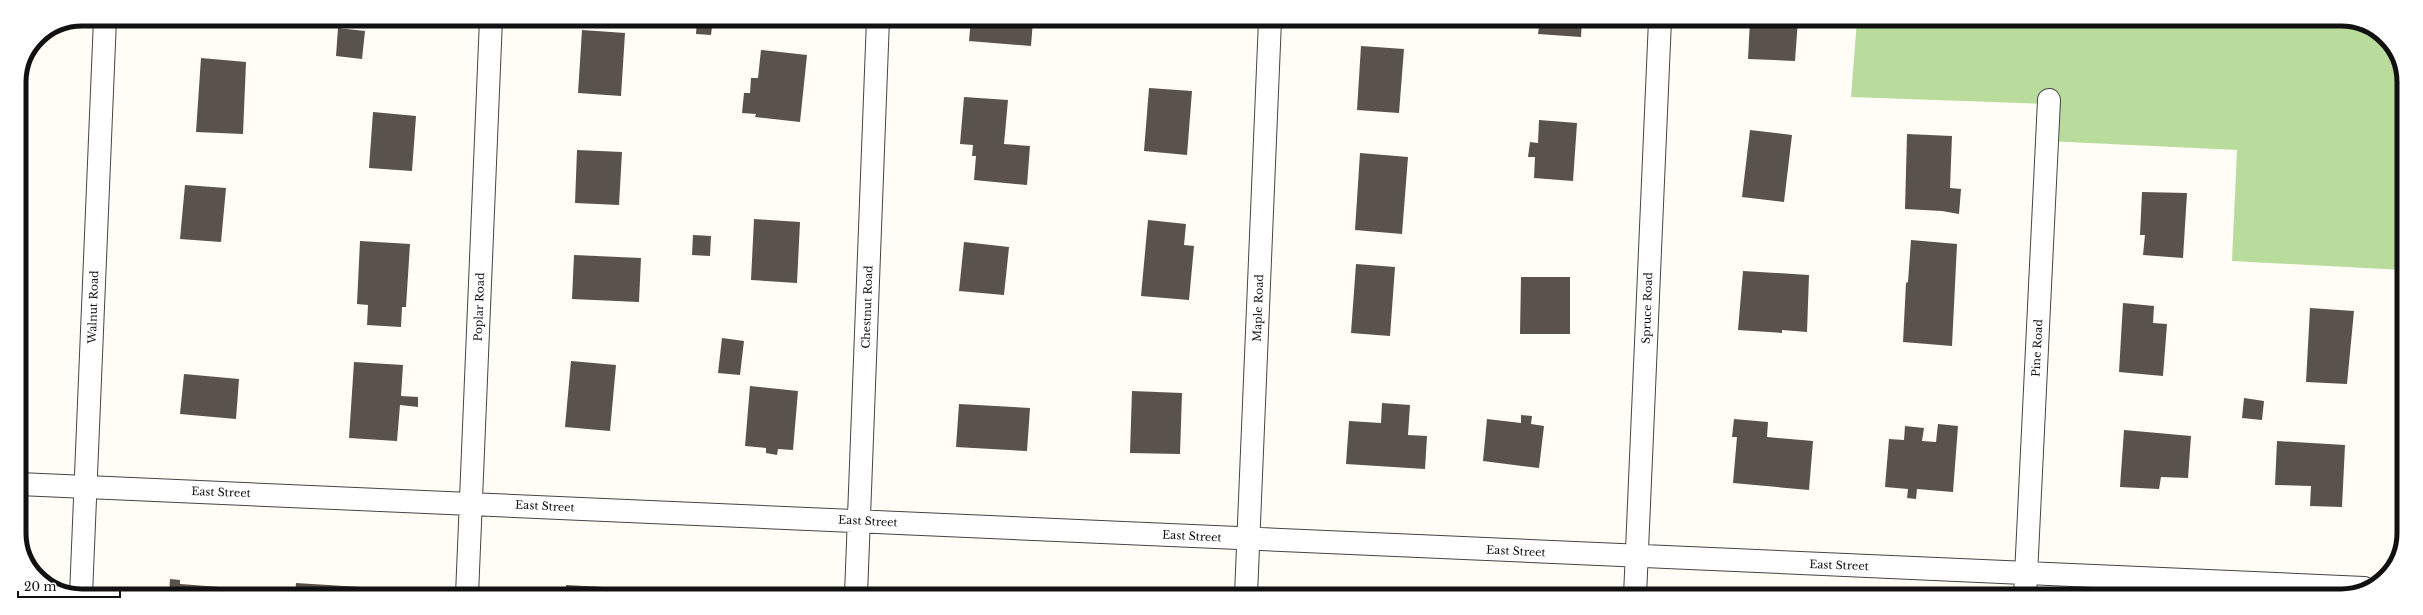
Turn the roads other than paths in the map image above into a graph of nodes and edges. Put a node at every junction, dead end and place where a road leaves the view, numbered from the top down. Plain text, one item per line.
1 (105, 26) edge
2 (491, 26) edge
3 (878, 26) edge
4 (1270, 26) edge
5 (1660, 26) edge
6 (2050, 100) dead end
7 (26, 484) edge
8 (85, 486) junction
9 (471, 503) junction
10 (859, 520) junction
11 (1249, 538) junction
12 (1637, 556) junction
13 (2026, 573) junction
14 (2353, 588) edge
15 (80, 589) edge
16 (468, 589) edge
17 (856, 589) edge
18 (1246, 589) edge
19 (1635, 589) edge
20 (2025, 589) edge

1 - 8 street, Walnut Road
2 - 9 street, Poplar Road
3 - 10 street, Chestnut Road
4 - 11 street, Maple Road
5 - 12 street, Spruce Road
6 - 13 street, Pine Road
7 - 8 street, East Street
8 - 9 street, East Street
8 - 15 street, Walnut Road
9 - 10 street, East Street
9 - 16 street, Poplar Road
10 - 11 street, East Street
10 - 17 street, Chestnut Road
11 - 12 street, East Street
11 - 18 street, Maple Road
12 - 13 street, East Street
12 - 19 street, Spruce Road
13 - 14 street, East Street
13 - 20 street, Pine Road

